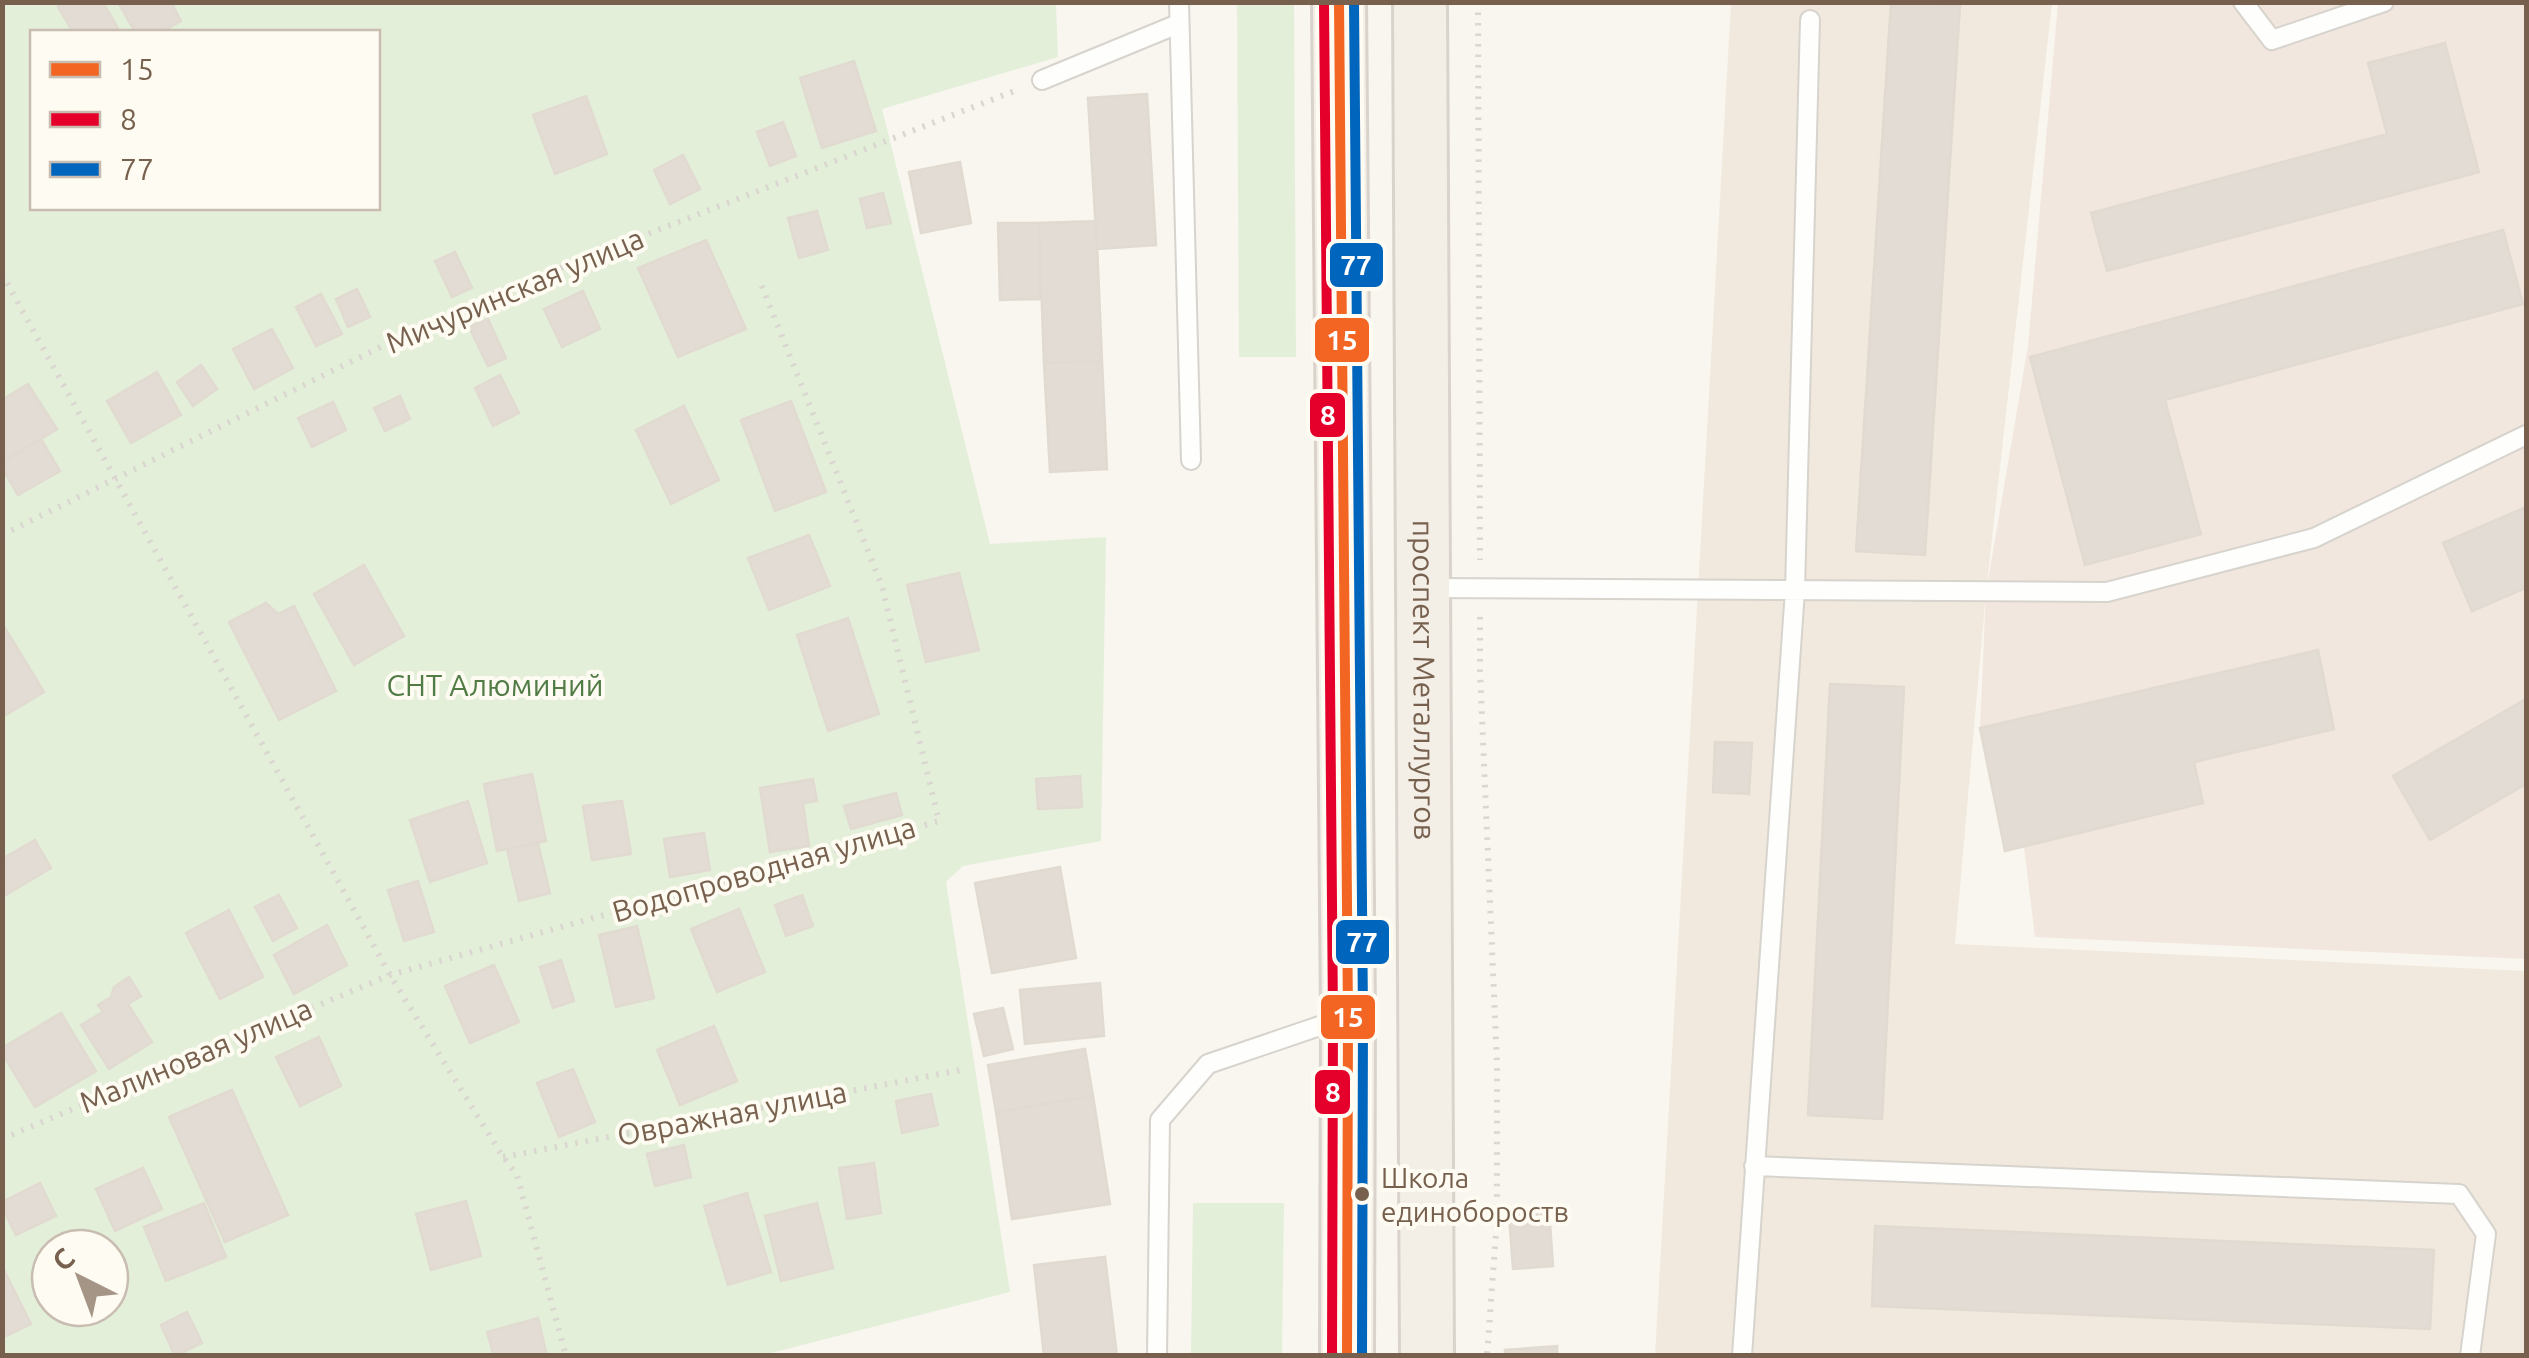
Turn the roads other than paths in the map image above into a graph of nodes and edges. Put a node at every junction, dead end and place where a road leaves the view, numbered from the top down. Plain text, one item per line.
1 (1179, 2) edge
2 (1339, 2) edge
3 (1420, 2) edge
4 (2244, 2) edge
5 (2384, 2) edge
6 (1810, 20) dead end
7 (1178, 24) junction
8 (1042, 80) road end
9 (2526, 435) edge
10 (1191, 460) dead end
11 (1422, 588) junction
12 (1795, 590) junction
13 (1348, 1016) junction
14 (1754, 1166) junction
15 (1157, 1356) edge
16 (1347, 1356) edge
17 (1426, 1356) edge
18 (1742, 1356) edge
19 (2470, 1356) edge

1 - 7 lane
2 - 13 main road
3 - 11 main road, проспект Металлургов
4 - 5 lane
6 - 12 lane
7 - 8 lane
7 - 10 lane
9 - 12 lane
11 - 12 lane
11 - 17 main road, проспект Металлургов
12 - 14 lane
13 - 15 lane
13 - 16 main road
14 - 18 lane
14 - 19 lane

